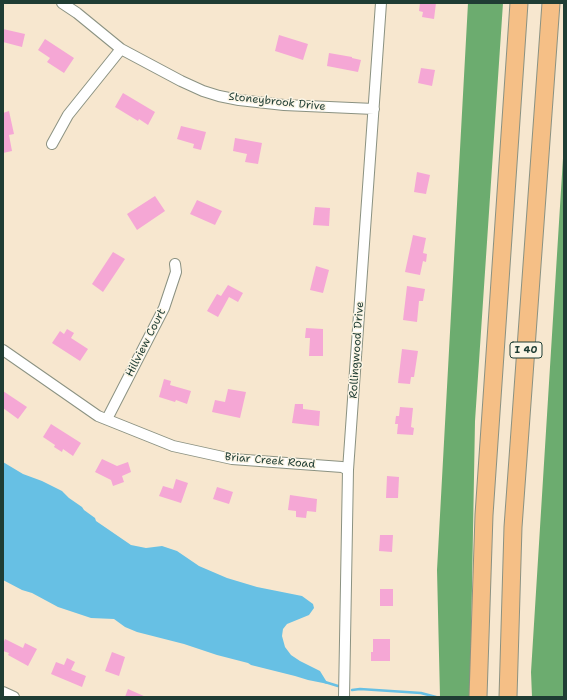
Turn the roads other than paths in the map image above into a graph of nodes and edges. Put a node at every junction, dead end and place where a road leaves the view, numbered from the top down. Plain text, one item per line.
1 (62, 3) edge
2 (381, 3) edge
3 (519, 3) edge
4 (551, 3) edge
5 (122, 49) junction
6 (374, 109) junction
7 (52, 144) dead end
8 (175, 264) dead end
9 (3, 350) edge
10 (107, 419) junction
11 (348, 470) junction
12 (3, 692) edge
13 (14, 697) edge
14 (344, 697) edge
15 (478, 697) edge
16 (508, 697) edge

1 - 5 street, Stoneybrook Drive
2 - 6 street, Rollingwood Drive
3 - 15 highway, I 40
4 - 16 highway, I 40
5 - 6 street, Stoneybrook Drive
5 - 7 street
6 - 11 street, Rollingwood Drive
8 - 10 street, Hillview Court
9 - 10 street, Briar Creek Road
10 - 11 street, Briar Creek Road
11 - 14 street, Rollingwood Drive
12 - 13 street

